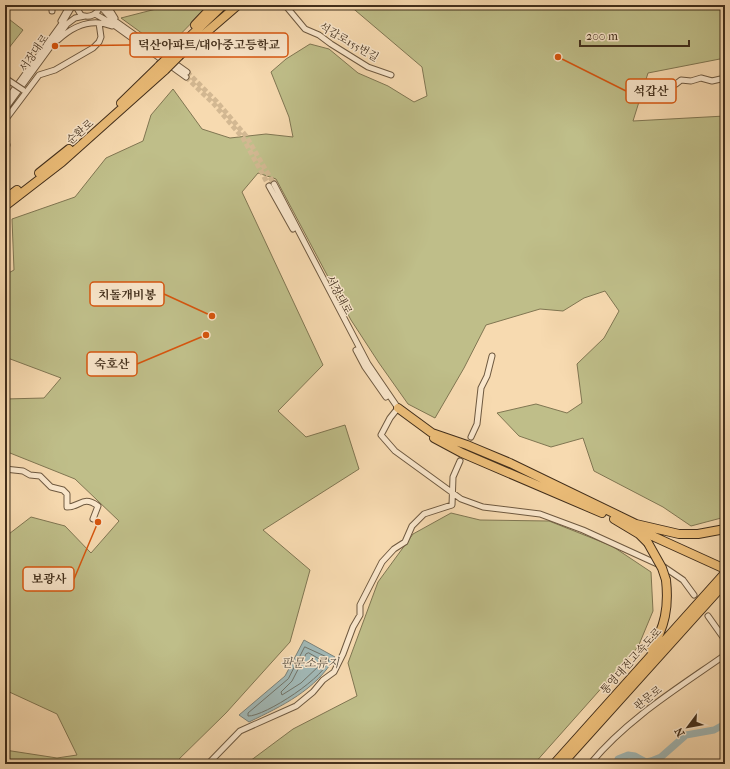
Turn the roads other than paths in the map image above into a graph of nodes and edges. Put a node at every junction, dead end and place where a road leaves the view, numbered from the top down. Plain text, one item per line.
1 (52, 5) edge
2 (70, 5) edge
3 (74, 5) edge
4 (100, 5) edge
5 (107, 5) edge
6 (214, 5) edge
7 (223, 5) edge
8 (230, 5) edge
9 (238, 5) edge
10 (285, 5) edge
11 (52, 11) dead end
12 (90, 16) junction
13 (98, 23) junction
14 (123, 26) junction
15 (58, 29) junction
16 (125, 32) junction
17 (52, 46) junction
18 (178, 52) junction
19 (162, 68) junction
20 (391, 75) dead end
21 (5, 78) edge
22 (725, 78) edge
23 (676, 84) dead end
24 (24, 91) junction
25 (5, 102) edge
26 (5, 109) edge
27 (5, 138) edge
28 (5, 153) edge
29 (272, 185) tunnel mouth
30 (5, 199) edge
31 (5, 206) edge
32 (492, 356) dead end
33 (397, 409) junction
34 (471, 437) tunnel mouth
35 (460, 461) tunnel mouth
36 (5, 469) edge
37 (451, 493) junction
38 (93, 519) dead end
39 (618, 520) junction
40 (636, 524) junction
41 (725, 529) edge
42 (725, 565) edge
43 (725, 569) edge
44 (725, 573) edge
45 (725, 584) edge
46 (712, 593) junction
47 (694, 595) dead end
48 (708, 616) dead end
49 (725, 640) edge
50 (725, 656) edge
51 (636, 671) junction
52 (208, 764) edge
53 (554, 764) edge
54 (562, 764) edge
55 (590, 764) edge

1 - 11 street
2 - 15 street
3 - 12 street
3 - 15 street, 서장대로
4 - 12 street
4 - 14 street
5 - 14 street
6 - 18 highway
7 - 18 highway
8 - 18 highway
9 - 18 highway
10 - 20 street, 석갑로155번길
12 - 13 street
12 - 16 street
12 - 17 street, 서장대로
13 - 16 street
13 - 17 street
13 - 24 street
14 - 16 street
15 - 25 street, 서장대로
17 - 26 street, 서장대로
18 - 19 highway, bridge
19 - 30 highway, 순환로
19 - 31 highway, 순환로
21 - 24 street, bridge
22 - 23 street
24 - 27 street
27 - 28 street
29 - 33 street, 서장대로
32 - 34 street
33 - 37 street
33 - 39 highway
33 - 40 highway
35 - 37 street
36 - 38 street
37 - 47 street
37 - 52 street
39 - 43 highway
39 - 51 highway, bridge
40 - 41 highway
40 - 42 highway
44 - 46 highway, 통영대전고속도로
45 - 46 highway, 통영대전고속도로
46 - 51 highway, 통영대전고속도로
46 - 54 highway, 통영대전고속도로
48 - 49 street
50 - 55 street, 판문로
51 - 53 highway, 통영대전고속도로

